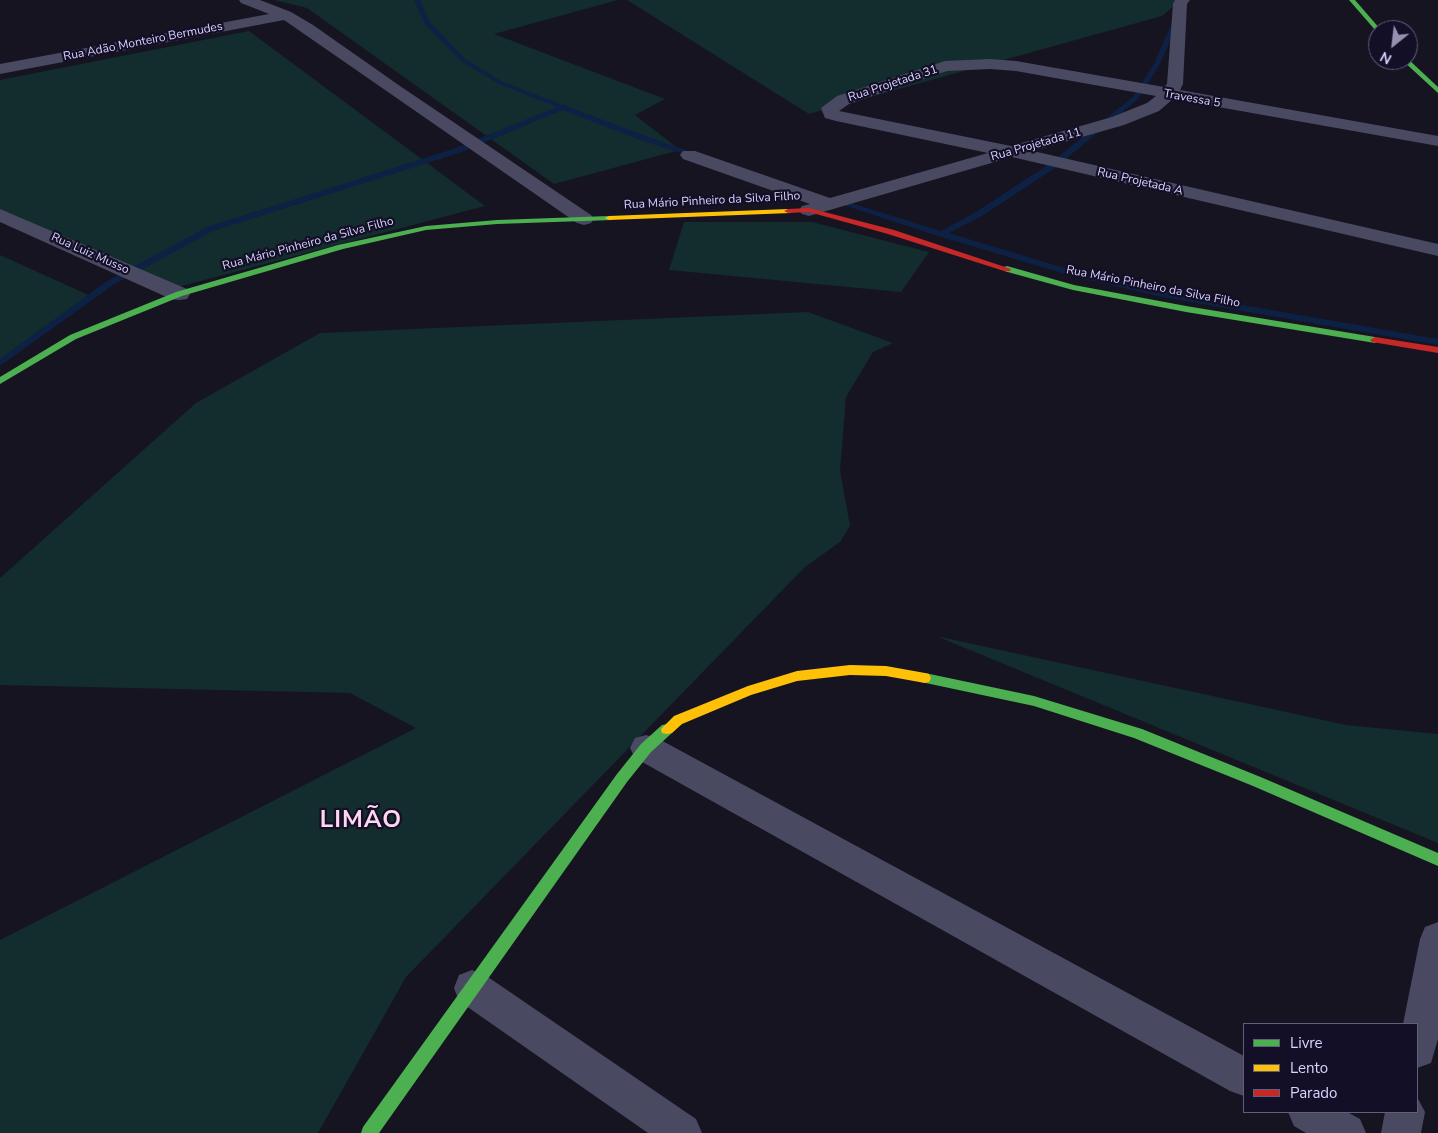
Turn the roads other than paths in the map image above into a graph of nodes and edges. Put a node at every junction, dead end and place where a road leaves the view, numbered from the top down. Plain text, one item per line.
1 (246, 0) edge
2 (1352, 0) edge
3 (1182, 2) edge
4 (286, 15) junction
5 (1369, 20) edge
6 (945, 66) joint
7 (0, 69) edge
8 (1415, 70) edge
9 (1438, 91) edge
10 (1168, 95) junction
11 (842, 117) joint
12 (1438, 141) edge
13 (1012, 152) junction
14 (689, 155) dead end
15 (829, 204) junction
16 (809, 210) junction
17 (0, 214) edge
18 (584, 219) junction
19 (1438, 250) edge
20 (179, 294) junction
21 (1438, 350) edge
22 (0, 381) edge
23 (646, 748) junction
24 (1438, 860) edge
25 (1438, 939) edge
26 (472, 988) junction
27 (1418, 1044) edge
28 (1243, 1076) edge
29 (1310, 1113) edge
30 (1405, 1113) edge
31 (369, 1133) edge
32 (682, 1133) edge
33 (1346, 1133) edge
34 (1401, 1133) edge

1 - 4 street
2 - 5 street
3 - 10 street
4 - 7 street, Rua Adão Monteiro Bermudes
4 - 18 street
6 - 10 street, Travessa 5
6 - 11 street, Rua Projetada 31
8 - 9 street
10 - 12 street, Travessa 5
10 - 13 street, Rua Projetada 11
11 - 13 street, Rua Projetada A
13 - 15 street, Rua Projetada 11
13 - 19 street, Rua Projetada A
14 - 15 street
15 - 16 street, Rua Projetada 11
16 - 18 street, Rua Mário Pinheiro da Silva Filho
16 - 21 street, Rua Mário Pinheiro da Silva Filho
17 - 20 street, Rua Luiz Musso
18 - 20 street, Rua Mário Pinheiro da Silva Filho
20 - 22 street, Rua Mário Pinheiro da Silva Filho
23 - 24 street
23 - 26 street
23 - 28 street
25 - 27 street
26 - 31 street
26 - 32 street
29 - 33 street
30 - 34 street

